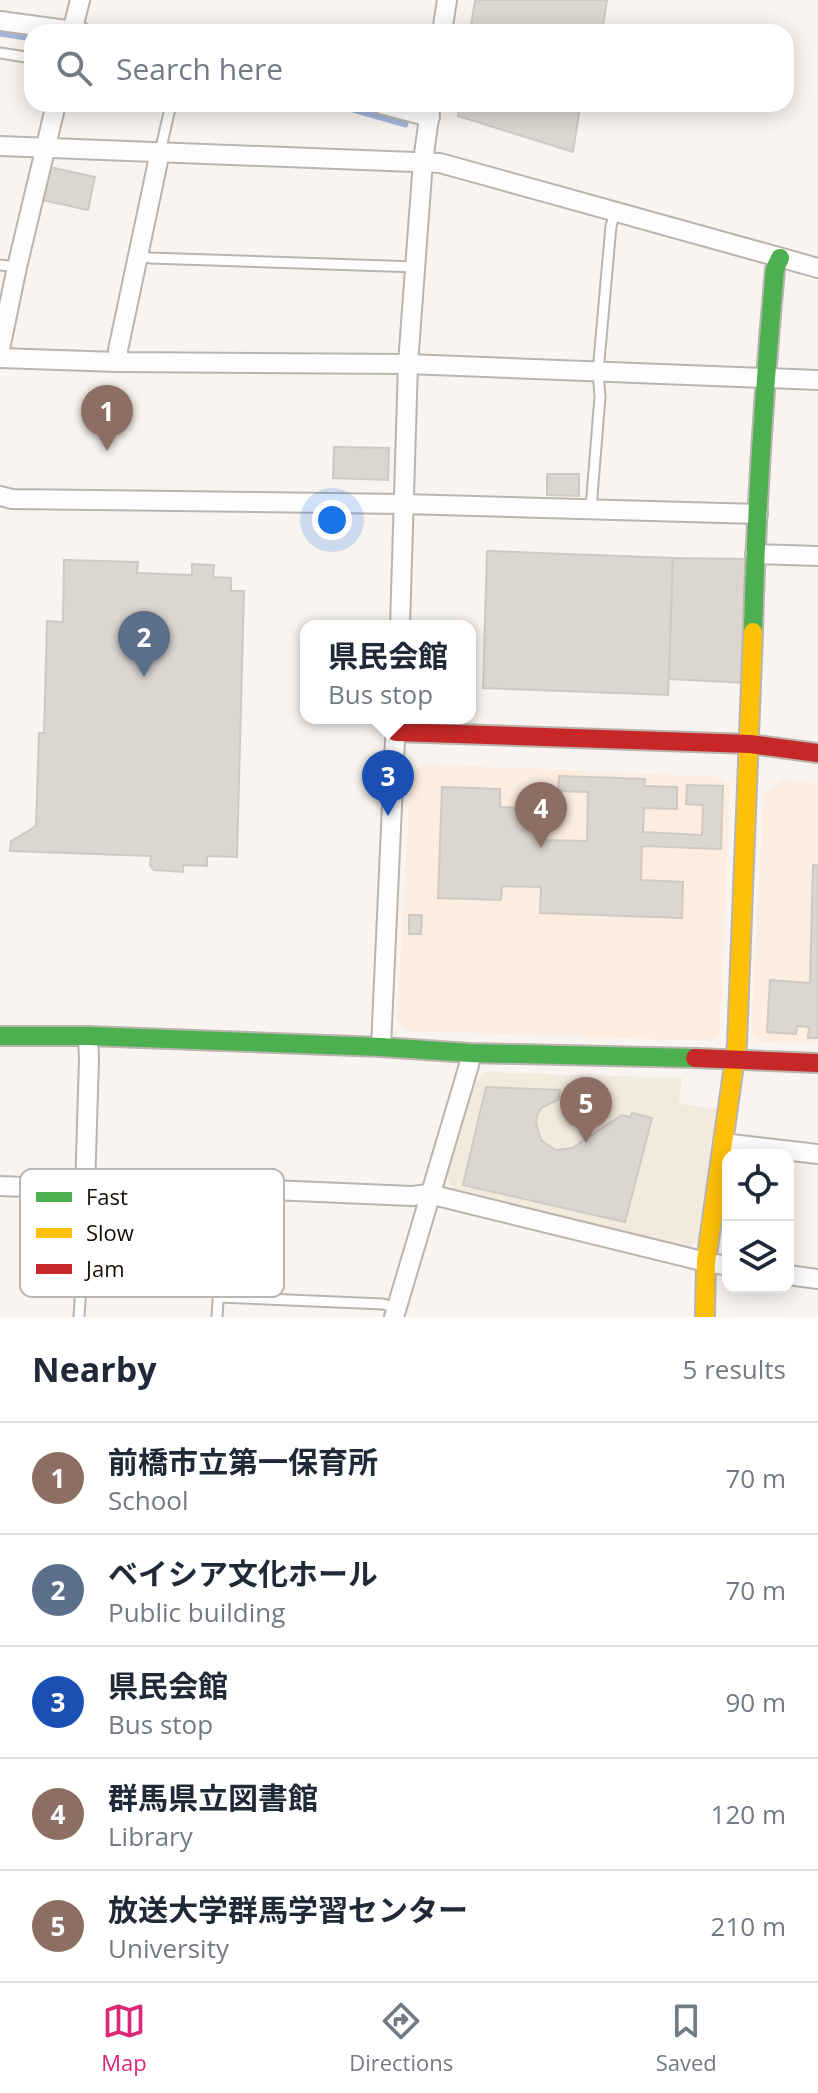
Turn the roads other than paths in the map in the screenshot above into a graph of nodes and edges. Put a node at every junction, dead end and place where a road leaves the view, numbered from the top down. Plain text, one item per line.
1 (80, 0) edge
2 (447, 0) edge
3 (0, 21) edge
4 (76, 24) edge
5 (443, 24) edge
6 (24, 25) edge
7 (0, 53) edge
8 (24, 57) edge
9 (54, 112) edge
10 (169, 112) edge
11 (430, 112) edge
12 (0, 146) edge
13 (46, 148) junction
14 (160, 152) junction
15 (423, 161) junction
16 (615, 212) junction
17 (139, 255) junction
18 (780, 258) junction
19 (8, 266) edge
20 (417, 267) junction
21 (818, 268) edge
22 (0, 349) edge
23 (0, 358) edge
24 (118, 362) junction
25 (408, 364) junction
26 (598, 372) junction
27 (765, 377) junction
28 (818, 380) edge
29 (0, 496) edge
30 (404, 504) junction
31 (591, 508) junction
32 (758, 514) junction
33 (755, 554) junction
34 (818, 556) edge
35 (400, 620) edge
36 (396, 725) edge
37 (750, 744) junction
38 (818, 753) edge
39 (0, 1036) edge
40 (88, 1036) junction
41 (381, 1047) junction
42 (470, 1053) junction
43 (735, 1059) junction
44 (818, 1063) edge
45 (723, 1143) junction
46 (818, 1154) edge
47 (85, 1169) edge
48 (0, 1186) edge
49 (20, 1187) edge
50 (284, 1191) edge
51 (429, 1194) junction
52 (706, 1262) junction
53 (722, 1265) edge
54 (794, 1276) edge
55 (818, 1279) edge
56 (80, 1297) edge
57 (218, 1297) joint
58 (395, 1312) edge
59 (79, 1317) edge
60 (217, 1317) edge
61 (705, 1317) edge

1 - 4 street
2 - 5 street
3 - 6 street
7 - 8 lane
9 - 13 street
10 - 14 lane
11 - 15 street
12 - 13 street
13 - 14 street
13 - 19 street
14 - 15 street
14 - 17 street
15 - 16 street
15 - 20 street
16 - 18 street
16 - 26 lane
17 - 20 lane
17 - 24 street
18 - 21 street
18 - 27 street
19 - 22 street
20 - 25 street
23 - 24 street
24 - 25 street
25 - 26 street
25 - 30 street
26 - 27 street
26 - 31 lane
27 - 28 street
27 - 32 street
29 - 30 street
30 - 31 street
30 - 35 street
31 - 32 street
32 - 33 street
33 - 34 street
33 - 37 street
36 - 37 street
36 - 41 street
37 - 38 street
37 - 43 street
39 - 40 street
40 - 41 street
40 - 47 street
41 - 42 street
42 - 43 street
42 - 51 street
43 - 44 street
43 - 45 street
45 - 46 street
45 - 52 street
48 - 49 street
50 - 51 street
51 - 52 street
51 - 58 street
52 - 53 street
52 - 61 street
54 - 55 street
56 - 59 lane
57 - 58 lane
57 - 60 lane

